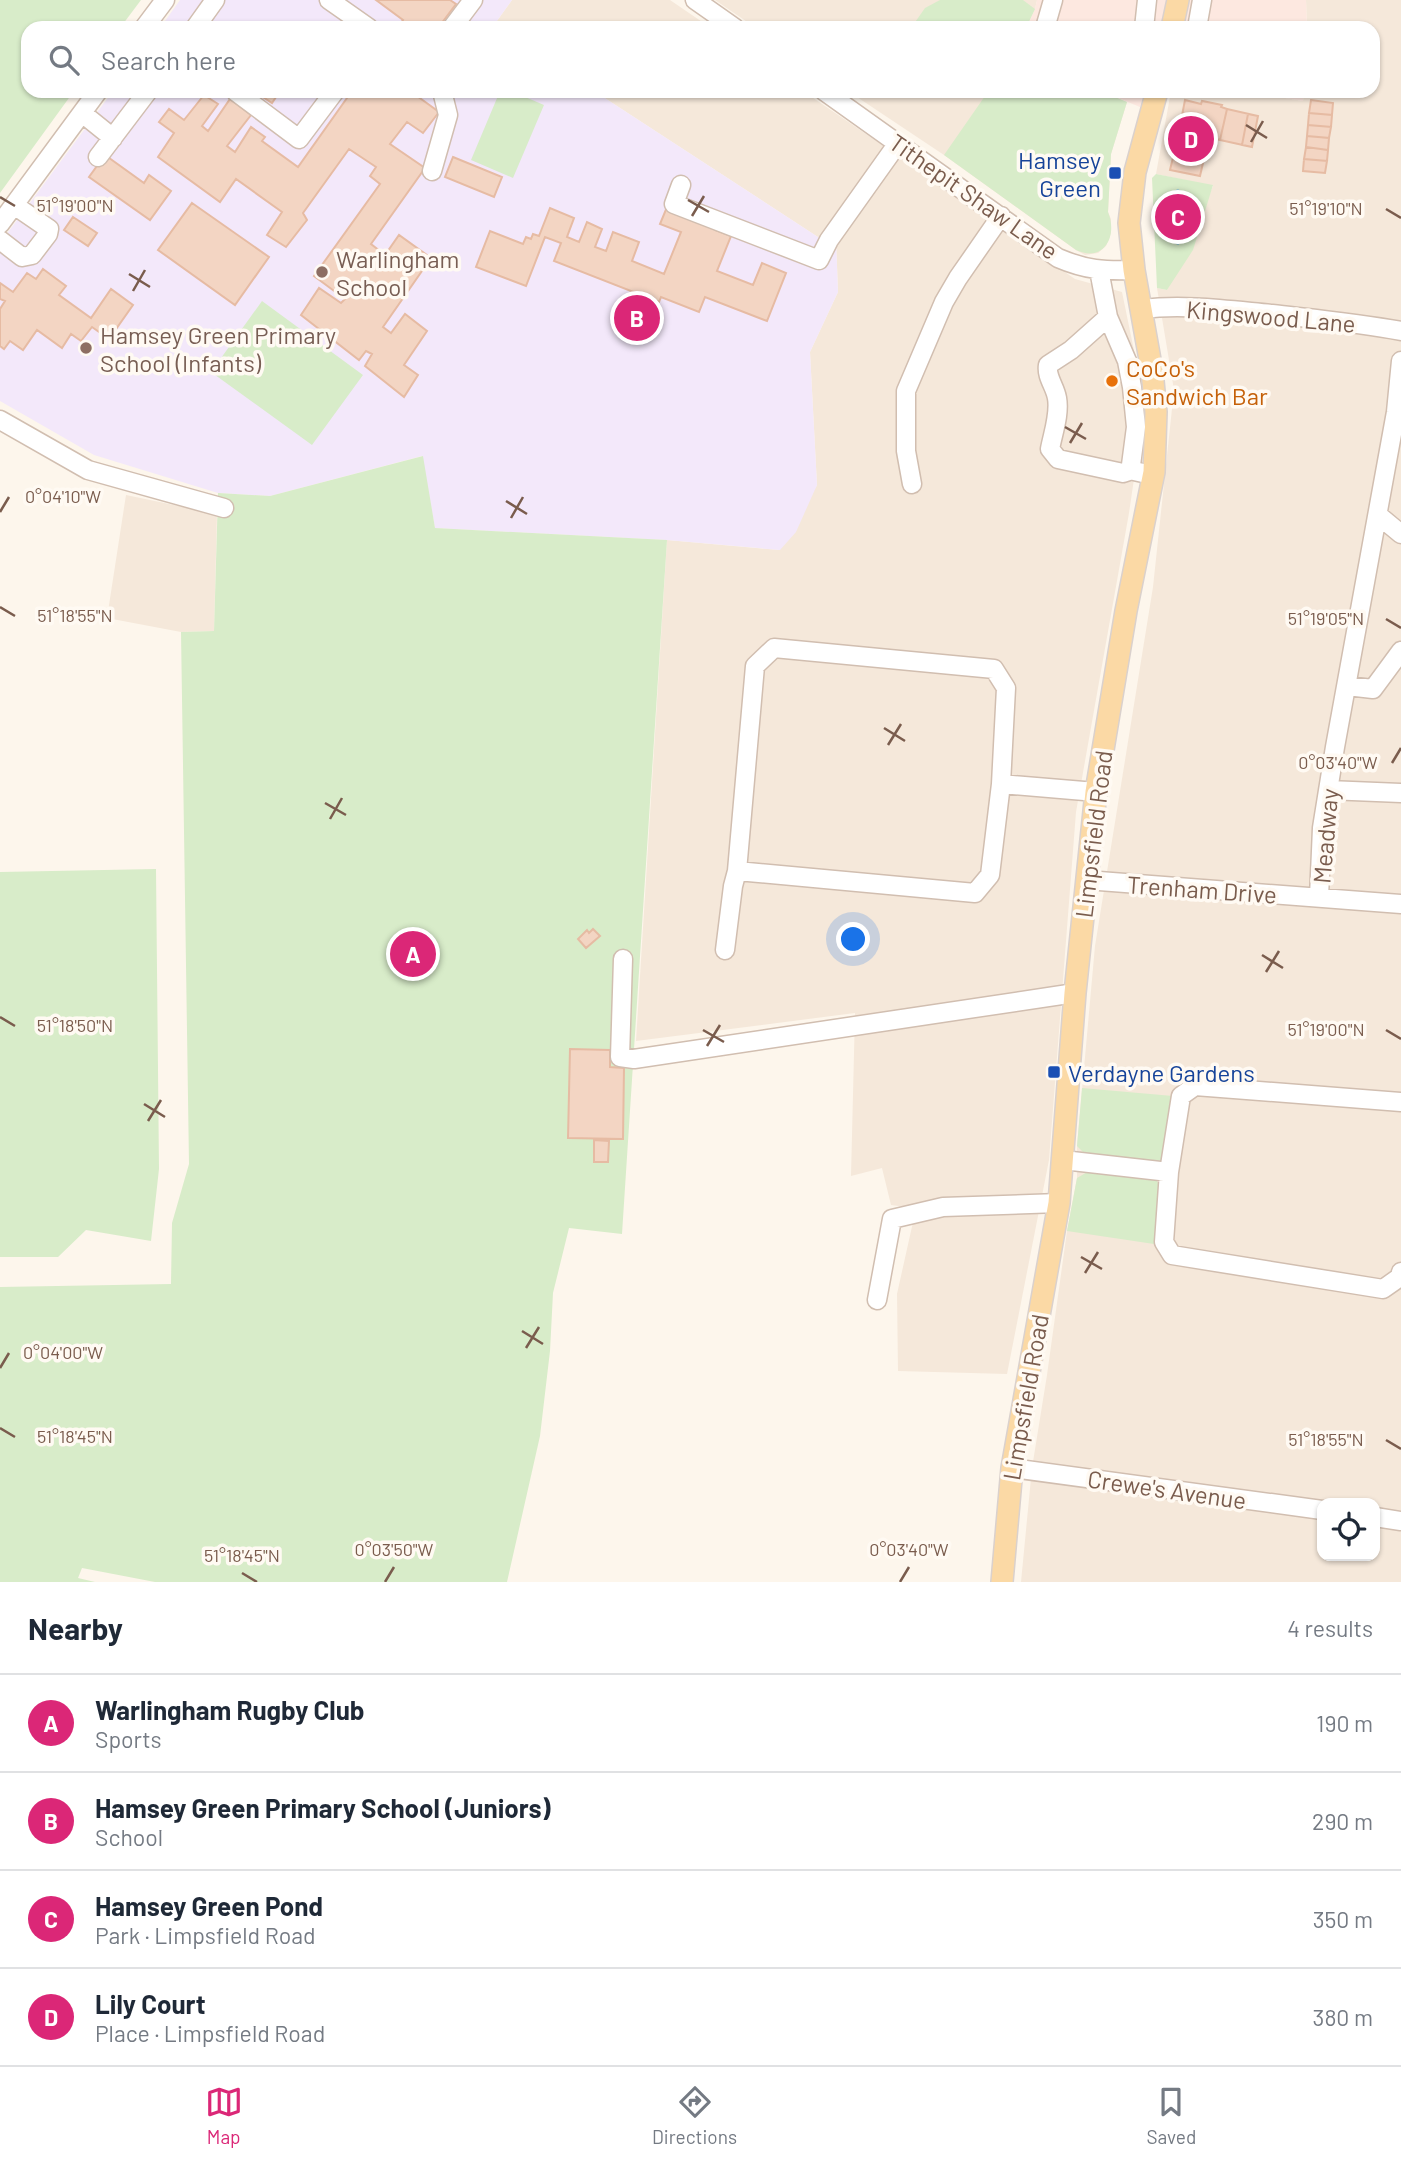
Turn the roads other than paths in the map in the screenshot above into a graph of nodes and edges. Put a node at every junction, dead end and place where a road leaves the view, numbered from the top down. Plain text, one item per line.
1 (165, 0) edge
2 (215, 0) edge
3 (329, 0) edge
4 (473, 0) edge
5 (695, 0) edge
6 (1053, 0) edge
7 (1147, 0) edge
8 (1178, 0) edge
9 (1202, 0) edge
10 (151, 21) edge
11 (200, 21) edge
12 (359, 21) edge
13 (457, 21) edge
14 (724, 21) edge
15 (1047, 21) edge
16 (1145, 21) edge
17 (1174, 21) edge
18 (1198, 21) edge
19 (93, 98) edge
20 (143, 98) edge
21 (243, 98) edge
22 (330, 98) edge
23 (444, 98) edge
24 (834, 98) edge
25 (1152, 98) edge
26 (82, 113) junction
27 (113, 138) junction
28 (898, 143) junction
29 (98, 157) dead end
30 (432, 171) dead end
31 (681, 186) dead end
32 (15, 205) junction
33 (1001, 216) junction
34 (0, 224) edge
35 (0, 240) edge
36 (1134, 270) junction
37 (1099, 271) junction
38 (1142, 309) junction
39 (1108, 317) junction
40 (1401, 331) edge
41 (1401, 361) edge
42 (0, 420) edge
43 (1132, 470) junction
44 (1154, 474) junction
45 (912, 484) dead end
46 (224, 508) dead end
47 (1378, 515) junction
48 (1401, 534) edge
49 (1401, 652) edge
50 (1346, 687) junction
51 (1001, 784) junction
52 (1328, 790) junction
53 (1096, 792) junction
54 (1401, 793) edge
55 (737, 870) junction
56 (1086, 880) junction
57 (1319, 897) junction
58 (1401, 904) edge
59 (725, 950) dead end
60 (623, 959) dead end
61 (1075, 993) junction
62 (1401, 1102) edge
63 (1063, 1160) junction
64 (1169, 1172) junction
65 (1059, 1203) junction
66 (1401, 1272) edge
67 (877, 1300) dead end
68 (1012, 1468) junction
69 (1317, 1509) edge
70 (1380, 1518) edge
71 (1401, 1521) edge
72 (1002, 1582) edge

1 - 10 street
2 - 11 street
3 - 12 street
4 - 13 street
5 - 14 street
6 - 15 street
7 - 16 street
8 - 17 main road
9 - 18 street
19 - 26 street
20 - 27 street
21 - 22 street
23 - 30 street
24 - 28 street, Tithepit Shaw Lane
25 - 36 main road, Limpsfield Road
26 - 27 street
26 - 32 street
27 - 29 street
28 - 31 street
28 - 33 street, Tithepit Shaw Lane
32 - 34 street
32 - 35 street
33 - 37 street, Tithepit Shaw Lane
33 - 45 street
36 - 37 street, Tithepit Shaw Lane
36 - 38 main road, Limpsfield Road
37 - 39 street
38 - 40 street, Kingswood Lane
38 - 44 main road, Limpsfield Road
39 - 43 street
39 - 43 street
41 - 47 street, Meadway
42 - 46 street
43 - 44 street
44 - 53 main road, Limpsfield Road
47 - 48 street
47 - 50 street, Meadway
49 - 50 street
50 - 52 street, Meadway
51 - 53 street
51 - 55 street
51 - 55 street
52 - 54 street
52 - 57 street, Meadway
53 - 56 main road, Limpsfield Road
55 - 59 street
56 - 57 street, Trenham Drive
56 - 61 main road, Limpsfield Road
57 - 58 street, Trenham Drive
60 - 61 street
61 - 63 main road, Limpsfield Road
62 - 64 street
63 - 64 street
63 - 65 main road, Limpsfield Road
64 - 66 street
65 - 67 street
65 - 68 main road, Limpsfield Road
68 - 69 street, Crewe's Avenue
68 - 72 main road, Limpsfield Road
70 - 71 street

